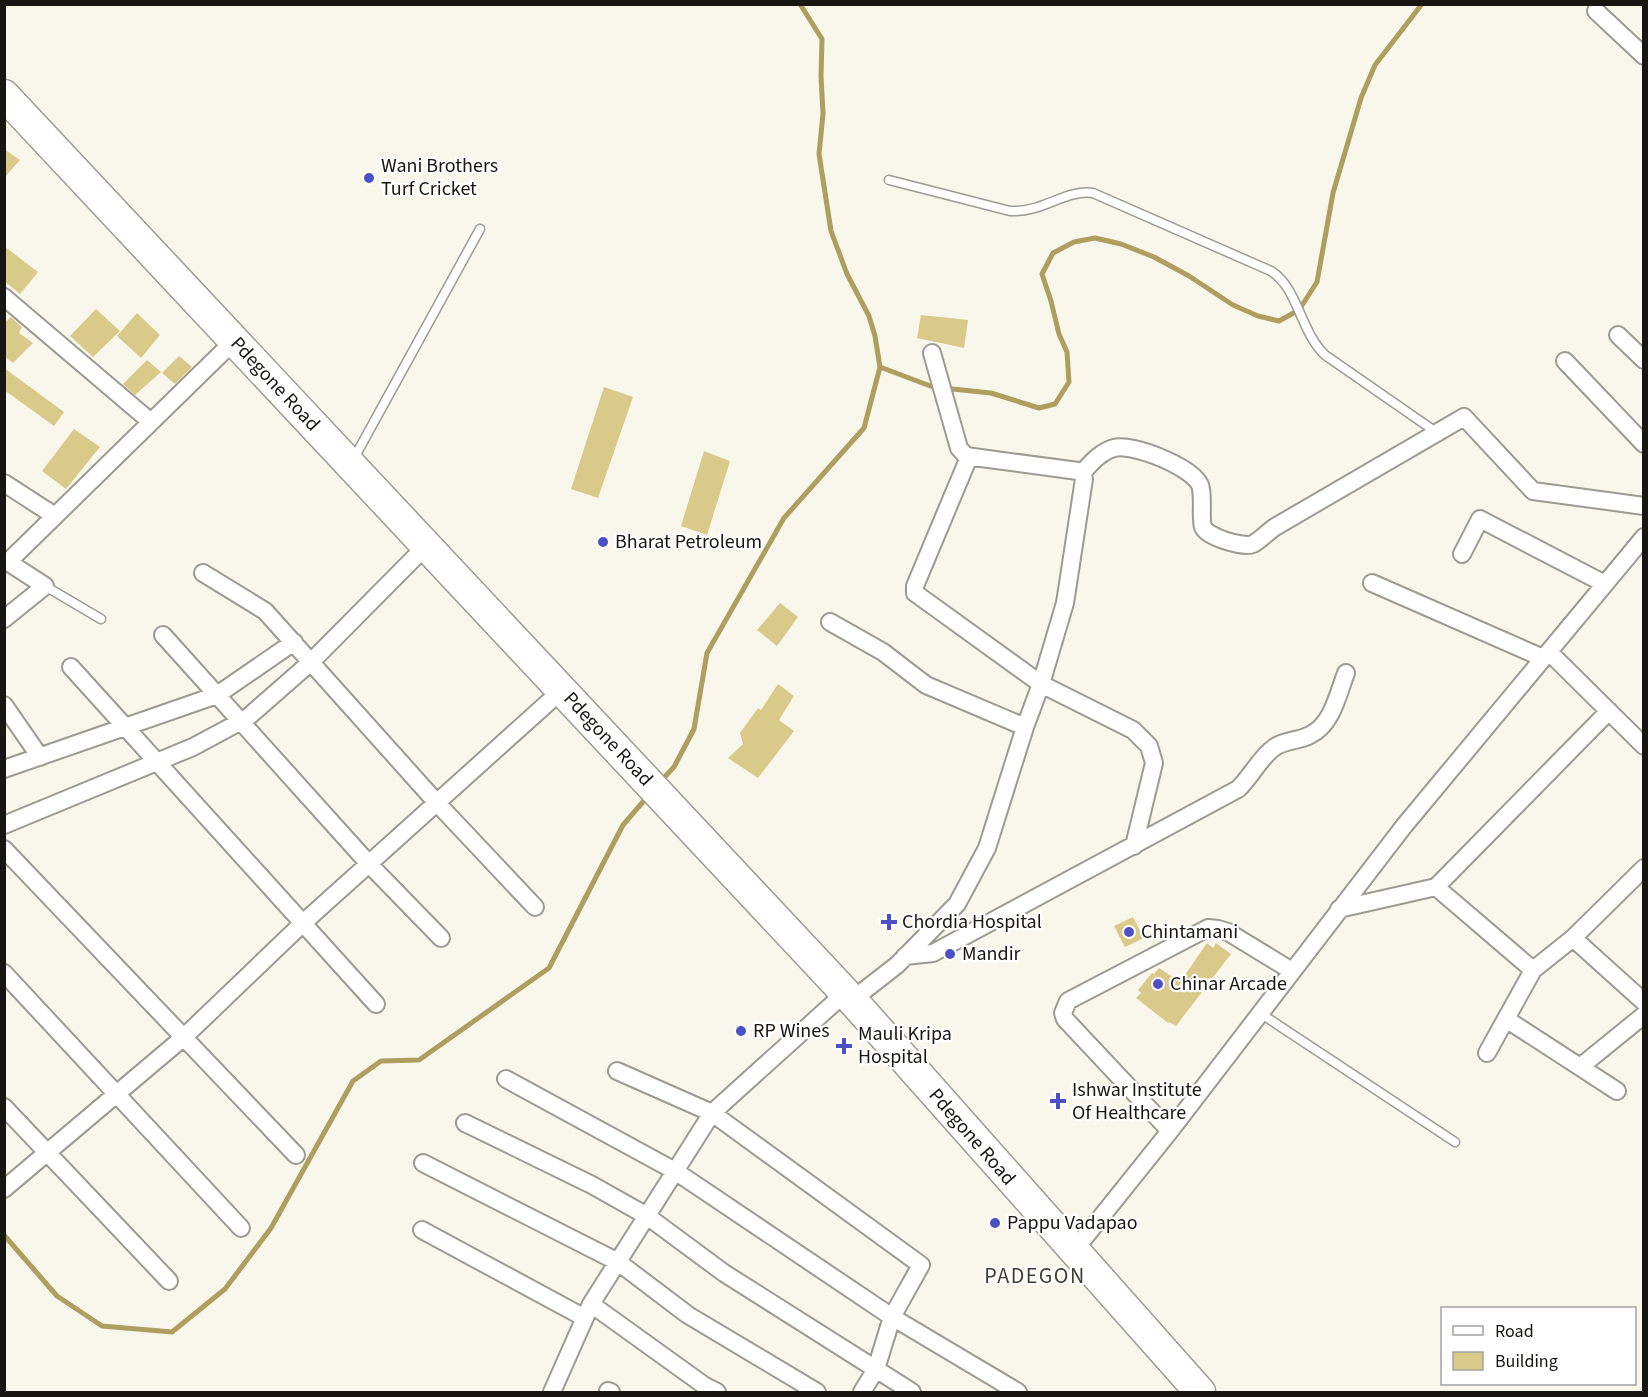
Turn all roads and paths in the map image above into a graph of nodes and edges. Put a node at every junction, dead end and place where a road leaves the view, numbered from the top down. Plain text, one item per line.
1 (1596, 11) dead end
2 (1644, 56) edge
3 (4, 94) edge
4 (889, 180) dead end
5 (480, 229) dead end
6 (4, 297) edge
7 (1618, 335) dead end
8 (235, 340) junction
9 (932, 353) dead end
10 (1644, 360) edge
11 (1565, 361) dead end
12 (151, 422) junction
13 (1436, 432) junction
14 (1644, 444) edge
15 (969, 457) junction
16 (351, 464) junction
17 (1082, 473) junction
18 (4, 483) edge
19 (1644, 506) edge
20 (55, 516) junction
21 (1644, 537) edge
22 (426, 545) junction
23 (1462, 554) dead end
24 (204, 573) dead end
25 (1372, 583) dead end
26 (1605, 584) junction
27 (45, 586) junction
28 (101, 619) dead end
29 (4, 620) edge
30 (830, 622) dead end
31 (163, 635) dead end
32 (294, 642) junction
33 (1546, 655) junction
34 (311, 662) junction
35 (71, 667) dead end
36 (1346, 673) dead end
37 (1041, 684) junction
38 (562, 690) junction
39 (217, 694) junction
40 (4, 705) edge
41 (1609, 711) junction
42 (242, 721) junction
43 (125, 727) junction
44 (1025, 727) junction
45 (1644, 746) edge
46 (40, 756) junction
47 (156, 762) junction
48 (4, 769) edge
49 (437, 803) junction
50 (4, 825) edge
51 (1134, 846) junction
52 (4, 849) edge
53 (369, 864) junction
54 (1642, 874) edge
55 (1436, 887) junction
56 (535, 908) dead end
57 (1339, 909) junction
58 (303, 923) junction
59 (441, 938) dead end
60 (1573, 938) junction
61 (905, 957) junction
62 (1533, 970) junction
63 (1292, 971) junction
64 (4, 973) edge
65 (848, 996) junction
66 (1644, 1002) edge
67 (376, 1004) dead end
68 (1260, 1013) junction
69 (1644, 1015) edge
70 (1506, 1019) junction
71 (184, 1037) junction
72 (1487, 1053) dead end
73 (1580, 1067) junction
74 (617, 1071) dead end
75 (506, 1079) dead end
76 (1617, 1090) dead end
77 (118, 1094) junction
78 (4, 1107) edge
79 (712, 1113) junction
80 (465, 1123) dead end
81 (1170, 1131) junction
82 (1455, 1142) dead end
83 (49, 1153) junction
84 (296, 1155) dead end
85 (423, 1163) dead end
86 (675, 1171) junction
87 (4, 1189) edge
88 (647, 1216) junction
89 (241, 1228) dead end
90 (422, 1230) dead end
91 (1073, 1252) junction
92 (618, 1262) junction
93 (169, 1281) dead end
94 (588, 1311) junction
95 (892, 1317) junction
96 (874, 1368) junction
97 (552, 1392) edge
98 (717, 1392) edge
99 (817, 1392) edge
100 (862, 1392) edge
101 (912, 1392) edge
102 (1018, 1392) edge
103 (1200, 1392) edge

1 - 2 street
3 - 8 highway, Pdegone Road
4 - 13 lane
5 - 16 lane
6 - 12 street
7 - 10 street
8 - 12 street
8 - 16 highway, Pdegone Road
9 - 15 street
11 - 14 street
12 - 20 street
13 - 17 street
13 - 19 street
15 - 17 street
15 - 37 street
16 - 22 highway, Pdegone Road
17 - 37 street
18 - 20 street
20 - 27 street
21 - 26 street
22 - 34 street
22 - 38 highway, Pdegone Road
23 - 26 street
24 - 32 street
25 - 33 street
26 - 33 street
27 - 28 lane
27 - 29 street
30 - 44 street
31 - 39 street
32 - 34 street
32 - 39 street
33 - 41 street
33 - 57 street
34 - 42 street
34 - 49 street
35 - 43 street
36 - 51 street
37 - 44 street
37 - 51 street
38 - 49 street
38 - 65 highway, Pdegone Road
39 - 42 street
39 - 43 street
40 - 46 street
41 - 45 street
41 - 55 street
42 - 47 street
42 - 53 street
43 - 46 street
43 - 47 street
44 - 61 street
46 - 48 street
47 - 50 street
47 - 58 street
49 - 53 street
49 - 56 street
51 - 61 street
52 - 71 street
53 - 58 street
53 - 59 street
54 - 60 street
55 - 57 street
55 - 62 street
57 - 63 street
58 - 67 street
58 - 71 street
60 - 62 street
60 - 66 street
61 - 65 street
62 - 70 street
63 - 68 street
63 - 81 street
64 - 77 street
65 - 79 street
65 - 91 highway, Pdegone Road
68 - 81 street
68 - 82 lane
69 - 73 street
70 - 72 street
70 - 73 street
71 - 77 street
71 - 84 street
73 - 76 street
74 - 79 street
75 - 86 street
77 - 83 street
77 - 89 street
78 - 83 street
79 - 86 street
79 - 95 street
80 - 88 street
81 - 91 street
83 - 87 street
83 - 93 street
85 - 92 street
86 - 88 street
86 - 95 street
88 - 92 street
88 - 96 street
90 - 94 street
91 - 103 highway, Pdegone Road
92 - 94 street
92 - 99 street
94 - 97 street
94 - 98 street
95 - 96 street
95 - 102 street
96 - 100 street
96 - 101 street

